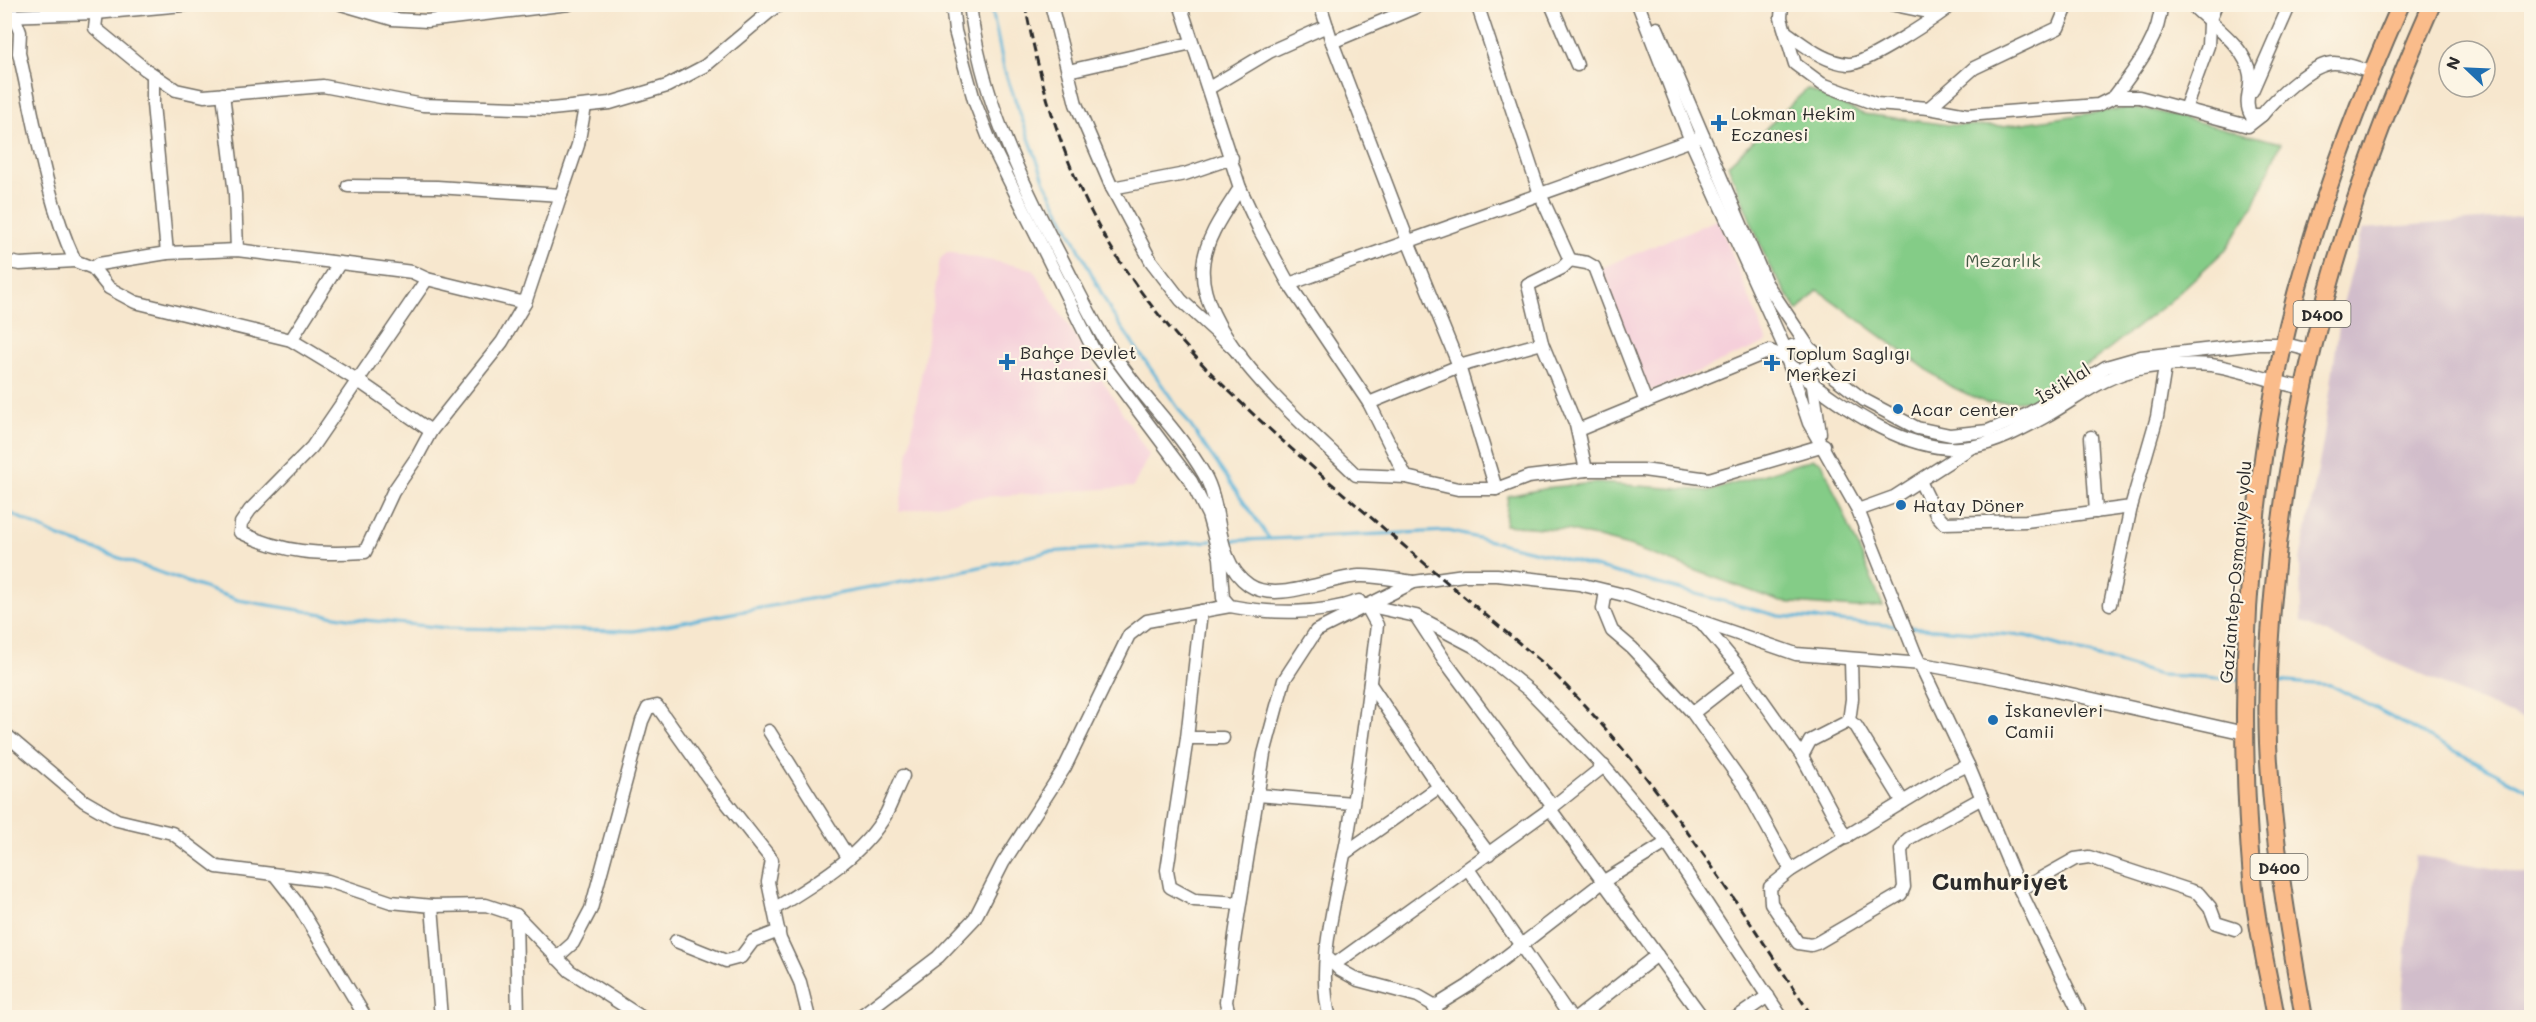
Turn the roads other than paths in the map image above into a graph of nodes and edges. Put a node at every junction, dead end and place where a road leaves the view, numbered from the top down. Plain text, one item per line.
1 (194, 4) edge
2 (341, 4) edge
3 (569, 4) edge
4 (783, 4) edge
5 (952, 4) edge
6 (970, 4) edge
7 (1051, 4) edge
8 (1180, 4) edge
9 (1320, 4) edge
10 (1423, 4) edge
11 (1478, 4) edge
12 (1551, 4) edge
13 (1638, 4) edge
14 (1647, 4) edge
15 (1782, 4) edge
16 (1890, 4) edge
17 (2068, 4) edge
18 (2161, 4) edge
19 (2191, 4) edge
20 (2216, 4) edge
21 (2290, 4) edge
22 (2401, 4) edge
23 (2432, 4) edge
24 (1951, 6) edge
25 (97, 9) edge
26 (38, 10) edge
27 (9, 16) edge
28 (2209, 22) junction
29 (1327, 26) junction
30 (1787, 33) junction
31 (1332, 42) junction
32 (1192, 43) junction
33 (1577, 65) dead end
34 (1068, 71) junction
35 (2371, 72) junction
36 (153, 75) junction
37 (1209, 88) junction
38 (223, 94) junction
39 (2114, 97) junction
40 (2246, 106) junction
41 (585, 107) junction
42 (1929, 108) junction
43 (2185, 109) junction
44 (2262, 115) junction
45 (1697, 139) junction
46 (1232, 158) junction
47 (348, 186) dead end
48 (1112, 188) junction
49 (1240, 188) junction
50 (1540, 194) junction
51 (561, 195) junction
52 (1408, 241) junction
53 (237, 250) junction
54 (167, 253) junction
55 (1570, 260) junction
56 (4, 261) edge
57 (75, 261) junction
58 (339, 264) junction
59 (93, 268) junction
60 (426, 279) junction
61 (1289, 284) junction
62 (525, 303) junction
63 (291, 340) junction
64 (1542, 343) junction
65 (2285, 344) junction
66 (2313, 351) junction
67 (1811, 353) junction
68 (1240, 354) junction
69 (1789, 361) junction
70 (1459, 366) junction
71 (2165, 367) junction
72 (357, 380) junction
73 (1812, 383) junction
74 (2275, 383) junction
75 (2304, 388) junction
76 (1646, 402) junction
77 (1369, 403) junction
78 (431, 430) junction
79 (1578, 430) junction
80 (2091, 437) dead end
81 (1824, 446) junction
82 (1972, 447) junction
83 (1586, 470) junction
84 (1406, 477) junction
85 (1920, 480) junction
86 (1496, 489) junction
87 (2131, 507) junction
88 (1858, 510) junction
89 (2096, 512) junction
90 (1213, 516) junction
91 (1223, 556) junction
92 (1414, 582) junction
93 (1606, 591) junction
94 (2110, 604) dead end
95 (1366, 605) junction
96 (1230, 606) junction
97 (1201, 611) junction
98 (1416, 616) junction
99 (1700, 621) junction
100 (1851, 661) junction
101 (1922, 664) junction
102 (1743, 674) junction
103 (1370, 684) junction
104 (1693, 713) junction
105 (1849, 721) junction
106 (2245, 725) junction
107 (769, 731) dead end
108 (4, 733) edge
109 (1187, 738) junction
110 (1223, 738) dead end
111 (1802, 756) junction
112 (1968, 765) junction
113 (1604, 766) junction
114 (903, 776) dead end
115 (1439, 787) junction
116 (1257, 795) junction
117 (1982, 798) junction
118 (1903, 802) junction
119 (1352, 803) junction
120 (1552, 808) junction
121 (1846, 838) junction
122 (1666, 843) junction
123 (1345, 853) junction
124 (1489, 854) junction
125 (848, 857) junction
126 (1468, 869) junction
127 (1791, 870) junction
128 (275, 875) junction
129 (1604, 881) junction
130 (2020, 890) junction
131 (1240, 903) junction
132 (432, 906) junction
133 (774, 909) junction
134 (516, 915) junction
135 (2235, 929) dead end
136 (779, 931) junction
137 (676, 941) dead end
138 (1520, 946) junction
139 (1657, 955) junction
140 (556, 958) junction
141 (1330, 960) junction
142 (1768, 996) junction
143 (872, 1006) junction
144 (1437, 1012) edge
145 (368, 1016) edge
146 (441, 1017) edge
147 (518, 1017) edge
148 (643, 1017) edge
149 (809, 1017) edge
150 (858, 1017) edge
151 (880, 1017) edge
152 (1230, 1017) edge
153 (1330, 1017) edge
154 (1570, 1017) edge
155 (1577, 1017) edge
156 (1703, 1017) edge
157 (1736, 1017) edge
158 (1782, 1017) edge
159 (2082, 1017) edge
160 (2276, 1017) edge
161 (2304, 1017) edge

1 - 25 street
2 - 3 street
4 - 41 street
5 - 90 street
6 - 90 street
7 - 34 street
8 - 32 street
9 - 29 street
10 - 31 street
11 - 50 street
12 - 33 street
13 - 45 street
14 - 45 street
15 - 30 street
16 - 24 street
17 - 42 street
18 - 39 street
19 - 28 street
20 - 28 street
21 - 40 street
22 - 35 highway, Gaziantep-Osmaniye yolu / D400
23 - 66 highway, D400
24 - 30 street
25 - 26 street
25 - 36 street
26 - 27 street
27 - 57 street
28 - 40 street
28 - 43 street
29 - 31 street
29 - 37 street
30 - 42 street
31 - 52 street
32 - 34 street
32 - 37 street
34 - 48 street
35 - 44 street
35 - 65 highway, Gaziantep-Osmaniye yolu / D400
36 - 38 street
36 - 54 street
37 - 46 street
38 - 41 street
38 - 53 street
39 - 42 street
39 - 43 street
40 - 44 street
41 - 51 street
43 - 44 street
45 - 50 street
45 - 67 street
45 - 69 street
46 - 48 street
46 - 49 street
47 - 51 street
48 - 68 street
49 - 61 street
49 - 68 street
50 - 52 street
50 - 55 street
51 - 62 street
52 - 61 street
52 - 70 street
53 - 54 street
53 - 58 street
54 - 59 street
55 - 64 street
55 - 76 street
56 - 57 street
57 - 59 street
58 - 60 street
58 - 63 street
59 - 63 street
60 - 62 street
60 - 72 street
61 - 77 street
62 - 78 street
63 - 72 street
64 - 70 street
64 - 79 street
65 - 66 street
65 - 67 street
65 - 74 highway, Gaziantep-Osmaniye yolu / D400
66 - 75 highway, D400
67 - 69 street
67 - 69 street
67 - 73 street
68 - 84 street
69 - 73 street, İstiklal
69 - 76 street
69 - 81 street
70 - 77 street
70 - 86 street
71 - 74 street, İstiklal
71 - 82 street, İstiklal
71 - 87 street
72 - 78 street
72 - 78 street
73 - 81 street
73 - 82 street, İstiklal
74 - 75 street, İstiklal
74 - 106 highway, Gaziantep-Osmaniye yolu / D400
75 - 161 highway, D400
76 - 79 street
77 - 84 street
79 - 83 street
80 - 89 street
81 - 83 street
81 - 88 street
82 - 85 street
83 - 86 street
84 - 86 street
85 - 88 street
85 - 89 street
87 - 89 street
87 - 94 street
88 - 101 street
90 - 91 street
91 - 92 street
91 - 96 street
92 - 93 street
92 - 95 street
92 - 96 street
93 - 99 street
93 - 104 street
95 - 98 street
95 - 103 street
95 - 116 street
96 - 97 street
97 - 109 street
97 - 143 street
98 - 113 street
98 - 120 street
99 - 100 street
99 - 102 street
100 - 101 street
100 - 105 street
101 - 106 street
101 - 112 street
102 - 104 street
102 - 111 street
103 - 115 street
103 - 119 street
104 - 127 street
105 - 111 street
105 - 118 street
106 - 160 highway, Gaziantep-Osmaniye yolu / D400
107 - 125 street
108 - 128 street
109 - 110 street
109 - 131 street
111 - 121 street
112 - 117 street
112 - 118 street
113 - 120 street
113 - 122 street
114 - 125 street
115 - 123 street
115 - 124 street
116 - 119 street
116 - 131 street
117 - 127 street
117 - 130 street
118 - 121 street
119 - 123 street
120 - 124 street
120 - 129 street
121 - 127 street
122 - 129 street
122 - 142 street
123 - 141 street
124 - 126 street
125 - 133 street
126 - 138 street
126 - 141 street
128 - 132 street
128 - 145 street
129 - 138 street
129 - 139 street
130 - 135 street
130 - 159 street
131 - 152 street
132 - 134 street
132 - 146 street
133 - 136 street
133 - 140 street
134 - 140 street
134 - 147 street
136 - 137 street
136 - 149 street
138 - 144 street
138 - 154 street
139 - 155 street
139 - 156 street
140 - 148 street
141 - 144 street
141 - 153 street
142 - 157 street
142 - 158 street
143 - 150 street
143 - 151 street

